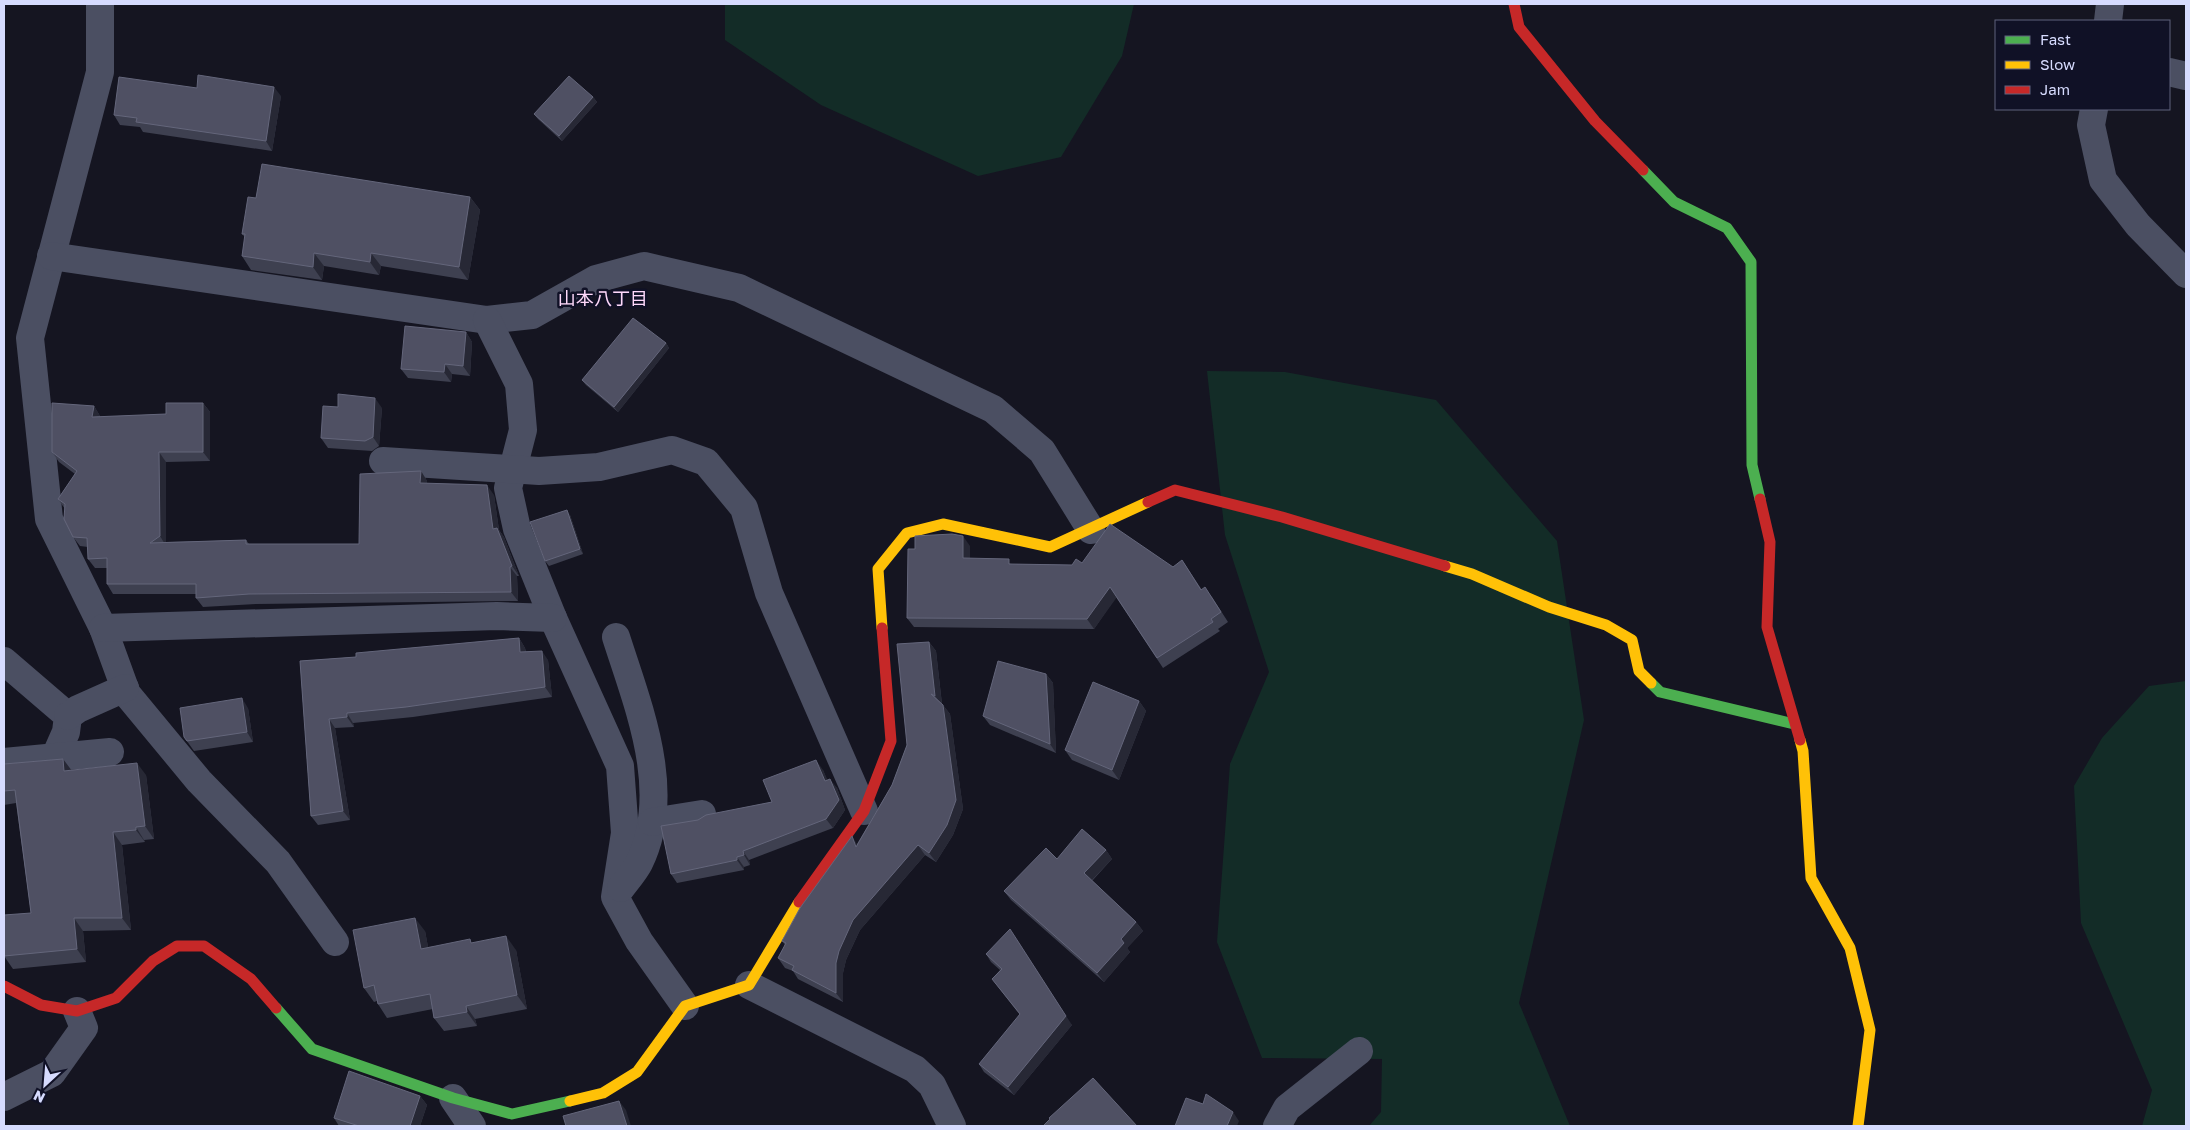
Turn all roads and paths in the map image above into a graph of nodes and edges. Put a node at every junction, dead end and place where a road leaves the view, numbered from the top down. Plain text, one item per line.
1 (100, 4) edge
2 (1514, 4) edge
3 (2110, 4) edge
4 (2108, 20) edge
5 (2170, 72) edge
6 (2186, 76) edge
7 (2094, 110) edge
8 (51, 256) junction
9 (2186, 274) edge
10 (487, 320) junction
11 (383, 461) dead end
12 (513, 468) junction
13 (1091, 530) junction
14 (553, 618) junction
15 (103, 628) junction
16 (616, 637) dead end
17 (4, 661) edge
18 (125, 688) junction
19 (68, 716) junction
20 (1794, 724) junction
21 (110, 752) dead end
22 (55, 757) junction
23 (4, 762) edge
24 (864, 811) junction
25 (702, 814) dead end
26 (652, 822) junction
27 (615, 897) junction
28 (335, 942) dead end
29 (4, 986) edge
30 (749, 986) junction
31 (685, 1006) junction
32 (77, 1010) junction
33 (1359, 1051) dead end
34 (4, 1097) edge
35 (453, 1098) junction
36 (472, 1126) edge
37 (952, 1126) edge
38 (1277, 1126) edge
39 (1858, 1126) edge

1 - 8 street
2 - 20 street
3 - 4 street
5 - 6 street
7 - 9 street
8 - 10 street
8 - 15 street
10 - 12 street
10 - 13 street
11 - 12 street
12 - 14 street
12 - 24 street
13 - 20 street
13 - 24 street
14 - 15 street
14 - 27 street
15 - 18 street
16 - 26 street
17 - 19 street
18 - 19 street
18 - 28 street
19 - 22 street
20 - 39 street
21 - 22 street
22 - 23 street
24 - 30 street
25 - 26 street
26 - 27 street
27 - 31 street
29 - 32 street
30 - 31 street
30 - 37 street
31 - 35 street
32 - 34 street
32 - 35 street
33 - 38 street
35 - 36 street

